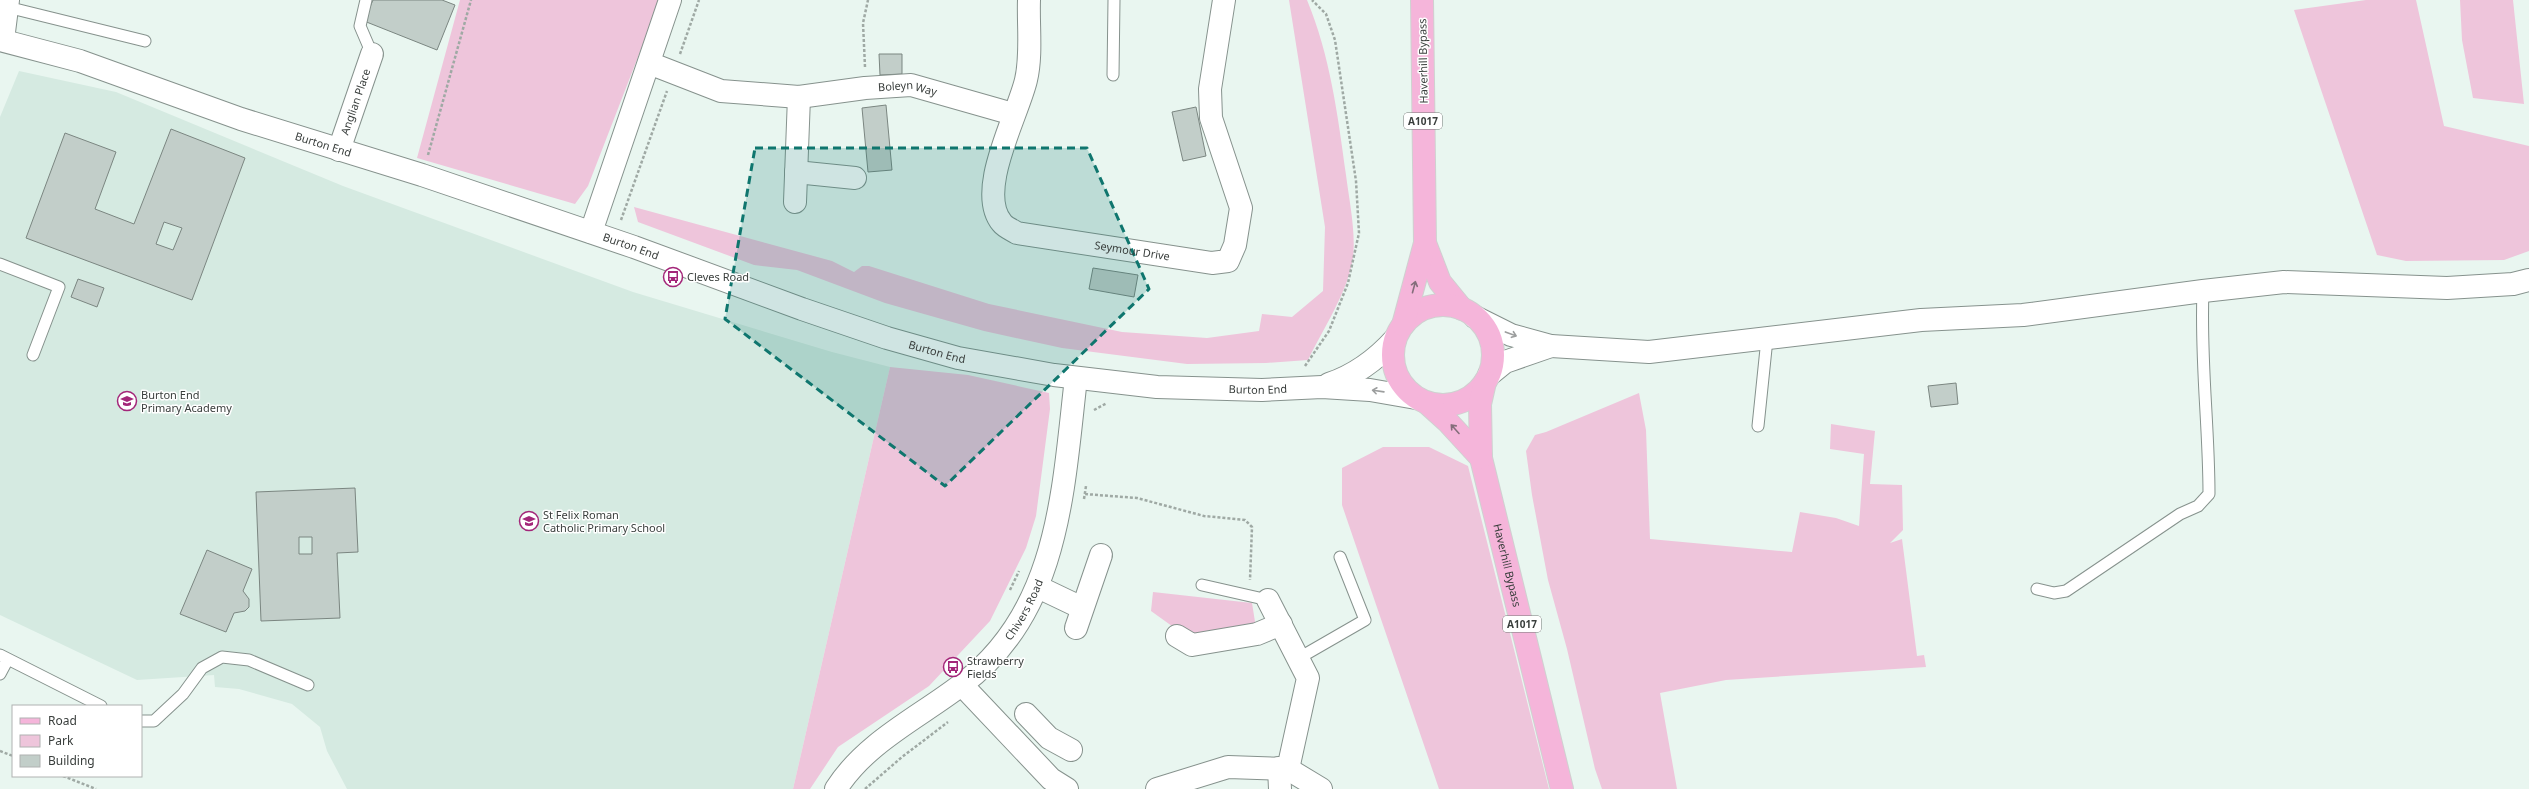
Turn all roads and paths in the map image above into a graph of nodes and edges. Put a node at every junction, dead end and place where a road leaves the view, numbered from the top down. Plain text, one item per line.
1 (366, 0) edge
2 (471, 0) edge
3 (670, 0) edge
4 (699, 0) edge
5 (868, 0) edge
6 (1028, 0) edge
7 (1114, 0) edge
8 (1224, 0) edge
9 (1312, 0) edge
10 (1422, 0) edge
11 (8, 3) edge
12 (2, 40) edge
13 (145, 42) dead end
14 (372, 54) joint
15 (649, 63) junction
16 (675, 71) junction
17 (1113, 75) dead end
18 (865, 88) junction
19 (799, 97) junction
20 (1013, 114) junction
21 (339, 150) junction
22 (796, 172) junction
23 (422, 175) junction
24 (854, 178) dead end
25 (795, 202) dead end
26 (620, 221) dead end
27 (591, 232) junction
28 (1424, 243) junction
29 (0, 264) edge
30 (2529, 280) edge
31 (2203, 291) junction
32 (1469, 313) junction
33 (1399, 332) junction
34 (1768, 339) junction
35 (1551, 346) junction
36 (33, 355) dead end
37 (1076, 378) junction
38 (1487, 379) junction
39 (1312, 388) junction
40 (1422, 400) junction
41 (1758, 426) dead end
42 (1481, 458) junction
43 (1085, 494) dead end
44 (1102, 555) dead end
45 (1340, 557) dead end
46 (1020, 567) dead end
47 (1202, 585) dead end
48 (1038, 587) junction
49 (2037, 589) dead end
50 (1009, 592) dead end
51 (1261, 598) junction
52 (1082, 608) junction
53 (1281, 624) junction
54 (1076, 628) dead end
55 (1177, 636) dead end
56 (4, 657) edge
57 (1299, 658) junction
58 (0, 674) edge
59 (308, 685) dead end
60 (962, 685) junction
61 (99, 705) edge
62 (1026, 714) dead end
63 (142, 721) edge
64 (1049, 738) junction
65 (1071, 750) dead end
66 (0, 751) edge
67 (12, 756) edge
68 (1030, 756) junction
69 (1282, 775) edge
70 (66, 777) edge
71 (96, 789) edge
72 (836, 789) edge
73 (1067, 789) edge
74 (1157, 789) edge
75 (1321, 789) edge
76 (1562, 789) edge

1 - 14 lane
2 - 23 path
3 - 15 street
4 - 16 path
5 - 18 path
6 - 20 street, Seymour Drive
7 - 17 lane
8 - 20 street, Seymour Drive
9 - 39 path
10 - 28 main road, Haverhill Bypass / A1017
11 - 12 street
11 - 13 lane
12 - 21 street, Burton End
14 - 21 street, Anglian Place
15 - 16 street, Boleyn Way
15 - 27 street
16 - 19 street, Boleyn Way
16 - 26 path
18 - 19 street, Boleyn Way
18 - 20 street, Boleyn Way
19 - 22 street
21 - 23 street, Burton End
22 - 24 street
22 - 25 street
23 - 27 street, Burton End
27 - 37 street, Burton End
28 - 32 main road, Haverhill Bypass / A1017
33 -> 28 main road, Haverhill Bypass / A1017
29 - 36 lane
30 - 31 street
31 - 34 street
31 - 49 lane
32 - 33 main road
32 -> 35 street
32 - 38 main road
33 - 39 street, Burton End
33 - 40 main road
34 - 35 street
34 - 41 lane
35 - 38 street
37 - 39 street, Burton End
37 - 48 street, Chivers Road
38 - 40 main road
38 - 42 main road, Haverhill Bypass / A1017
40 -> 39 street, Burton End
42 -> 40 main road, Haverhill Bypass / A1017
42 - 76 main road, Haverhill Bypass / A1017
43 - 51 path
44 - 52 street
45 - 57 lane
46 - 50 path
47 - 51 lane
48 - 52 street
48 - 60 street, Chivers Road
51 - 53 street
52 - 54 street
53 - 55 street
53 - 57 street
56 - 58 lane
56 - 61 lane
57 - 69 street
59 - 63 lane
60 - 68 street
60 - 72 street, Chivers Road
62 - 64 street
64 - 65 street
64 - 68 street
66 - 67 path
68 - 73 street
69 - 74 street
69 - 75 street
70 - 71 path

